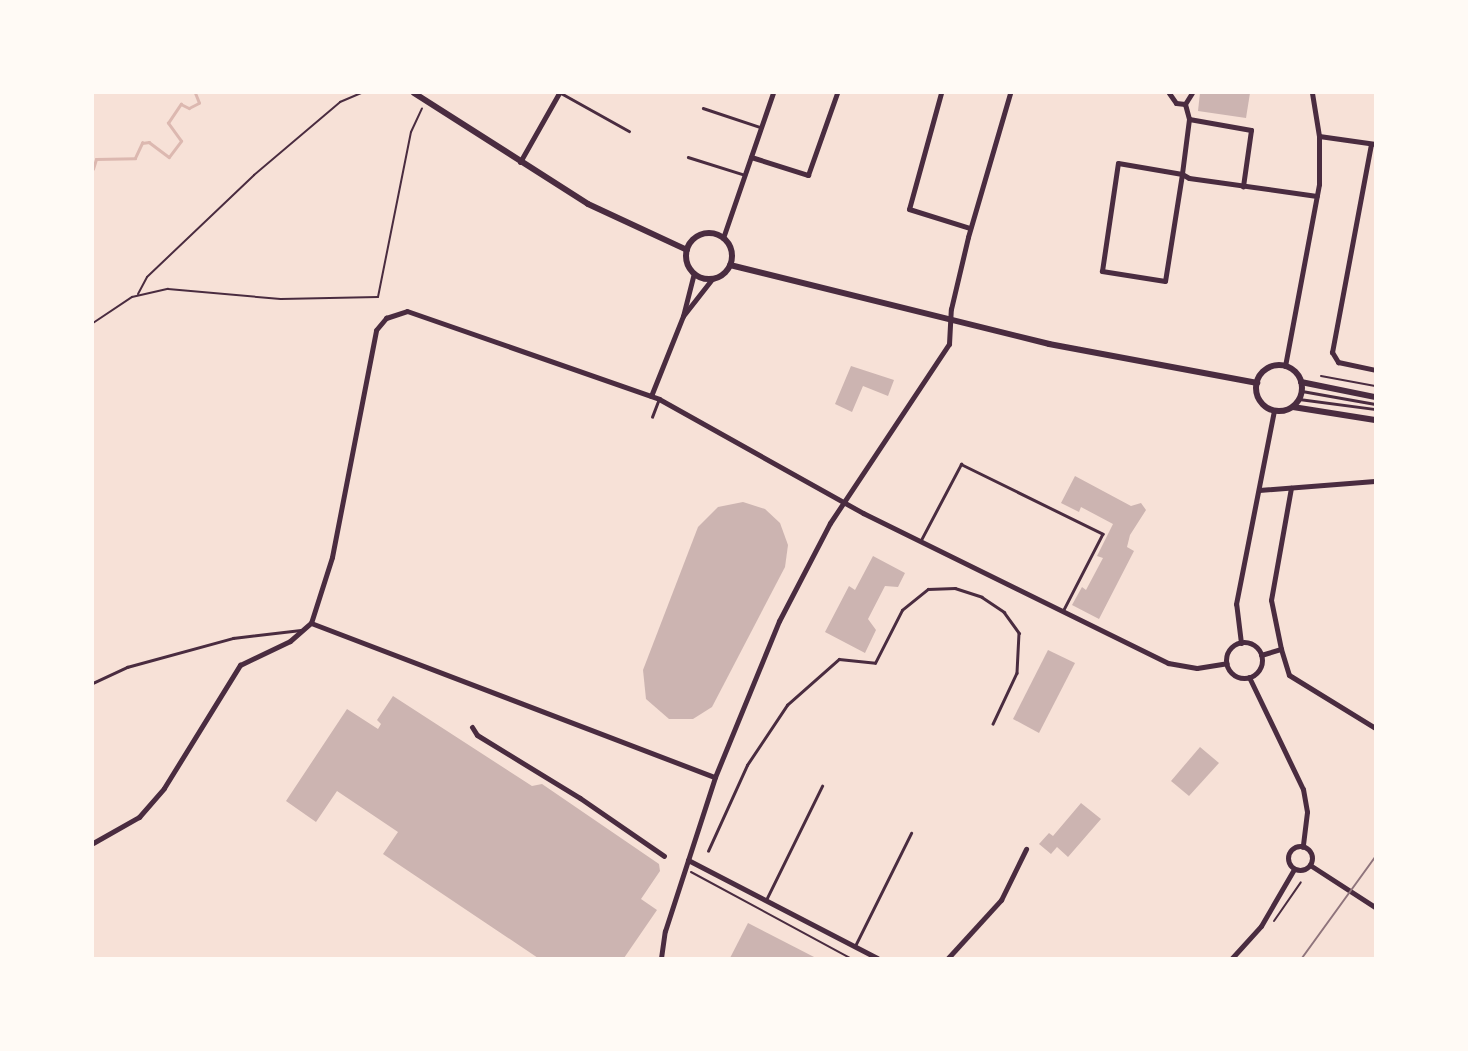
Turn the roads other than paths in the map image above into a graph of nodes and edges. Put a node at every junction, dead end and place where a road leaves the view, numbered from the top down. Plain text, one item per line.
1 (414, 93) edge
2 (559, 93) edge
3 (773, 93) edge
4 (837, 93) edge
5 (941, 93) edge
6 (1010, 93) edge
7 (1169, 93) edge
8 (1192, 93) edge
9 (1312, 93) edge
10 (1185, 104) junction
11 (703, 108) dead end
12 (1189, 119) junction
13 (761, 128) junction
14 (629, 131) dead end
15 (1319, 136) junction
16 (1373, 144) edge
17 (688, 157) dead end
18 (751, 157) junction
19 (520, 162) junction
20 (1182, 174) junction
21 (745, 176) junction
22 (1243, 186) junction
23 (1317, 196) junction
24 (970, 228) junction
25 (723, 238) junction
26 (687, 250) junction
27 (730, 265) junction
28 (694, 273) junction
29 (712, 279) junction
30 (683, 316) junction
31 (950, 321) junction
32 (1285, 366) junction
33 (1375, 370) edge
34 (1301, 382) junction
35 (1257, 383) junction
36 (1302, 391) junction
37 (651, 396) junction
38 (1375, 397) edge
39 (659, 399) junction
40 (1299, 399) junction
41 (1375, 404) edge
42 (1293, 407) junction
43 (1375, 409) edge
44 (1274, 411) junction
45 (652, 417) dead end
46 (1375, 420) edge
47 (1375, 481) edge
48 (1291, 488) junction
49 (1259, 490) junction
50 (844, 503) junction
51 (920, 541) junction
52 (1062, 612) junction
53 (311, 623) junction
54 (300, 630) junction
55 (1241, 643) junction
56 (1281, 649) junction
57 (1261, 655) junction
58 (1227, 663) junction
59 (1250, 677) junction
60 (93, 683) edge
61 (993, 724) dead end
62 (472, 727) dead end
63 (1375, 728) edge
64 (715, 777) junction
65 (822, 786) dead end
66 (911, 833) dead end
67 (93, 842) edge
68 (1303, 847) junction
69 (1026, 849) dead end
70 (708, 851) dead end
71 (664, 856) dead end
72 (688, 860) junction
73 (1310, 865) junction
74 (1294, 869) junction
75 (766, 900) junction
76 (1375, 907) edge
77 (855, 946) junction
78 (661, 958) edge
79 (877, 958) edge
80 (948, 958) edge
81 (1232, 958) edge

1 - 19 street
2 - 14 lane
2 - 19 street
3 - 13 street
4 - 18 street
5 - 24 street
6 - 24 street
7 - 10 street
8 - 10 street
9 - 15 street
10 - 12 street
11 - 13 lane
12 - 20 street
12 - 22 street
13 - 18 street
15 - 16 street
15 - 23 street
16 - 33 street
17 - 21 lane
18 - 21 street
19 - 26 street
20 - 20 street
20 - 22 street
21 - 25 street
22 - 23 street
23 - 32 street
24 - 31 street
25 - 26 street
25 - 27 street
26 - 28 street
27 - 29 street
27 - 31 street
28 - 29 street
28 - 30 street
29 - 30 street
30 - 37 street
31 - 35 street
31 - 50 street
32 - 34 street
32 - 35 street
34 - 36 street
34 - 38 street
35 - 44 street
36 - 40 street
36 - 41 lane
37 - 39 street
37 - 53 street
39 - 45 lane
39 - 50 street
40 - 42 street
40 - 43 lane
42 - 44 street
42 - 46 street
44 - 49 street
47 - 48 street
48 - 49 street
48 - 56 street
49 - 55 street
50 - 51 street
50 - 64 street
51 - 52 street
51 - 52 lane
52 - 58 street
53 - 54 street
53 - 64 street
54 - 60 lane
54 - 67 street
55 - 57 street
55 - 58 street
56 - 57 street
56 - 63 street
57 - 59 street
58 - 59 street
59 - 68 street
61 - 70 lane
62 - 71 street
64 - 72 street
65 - 75 lane
66 - 77 lane
68 - 73 street
68 - 74 street
69 - 80 street
72 - 75 street
72 - 78 street
73 - 74 street
73 - 76 street
74 - 81 street
75 - 77 street
77 - 79 street

